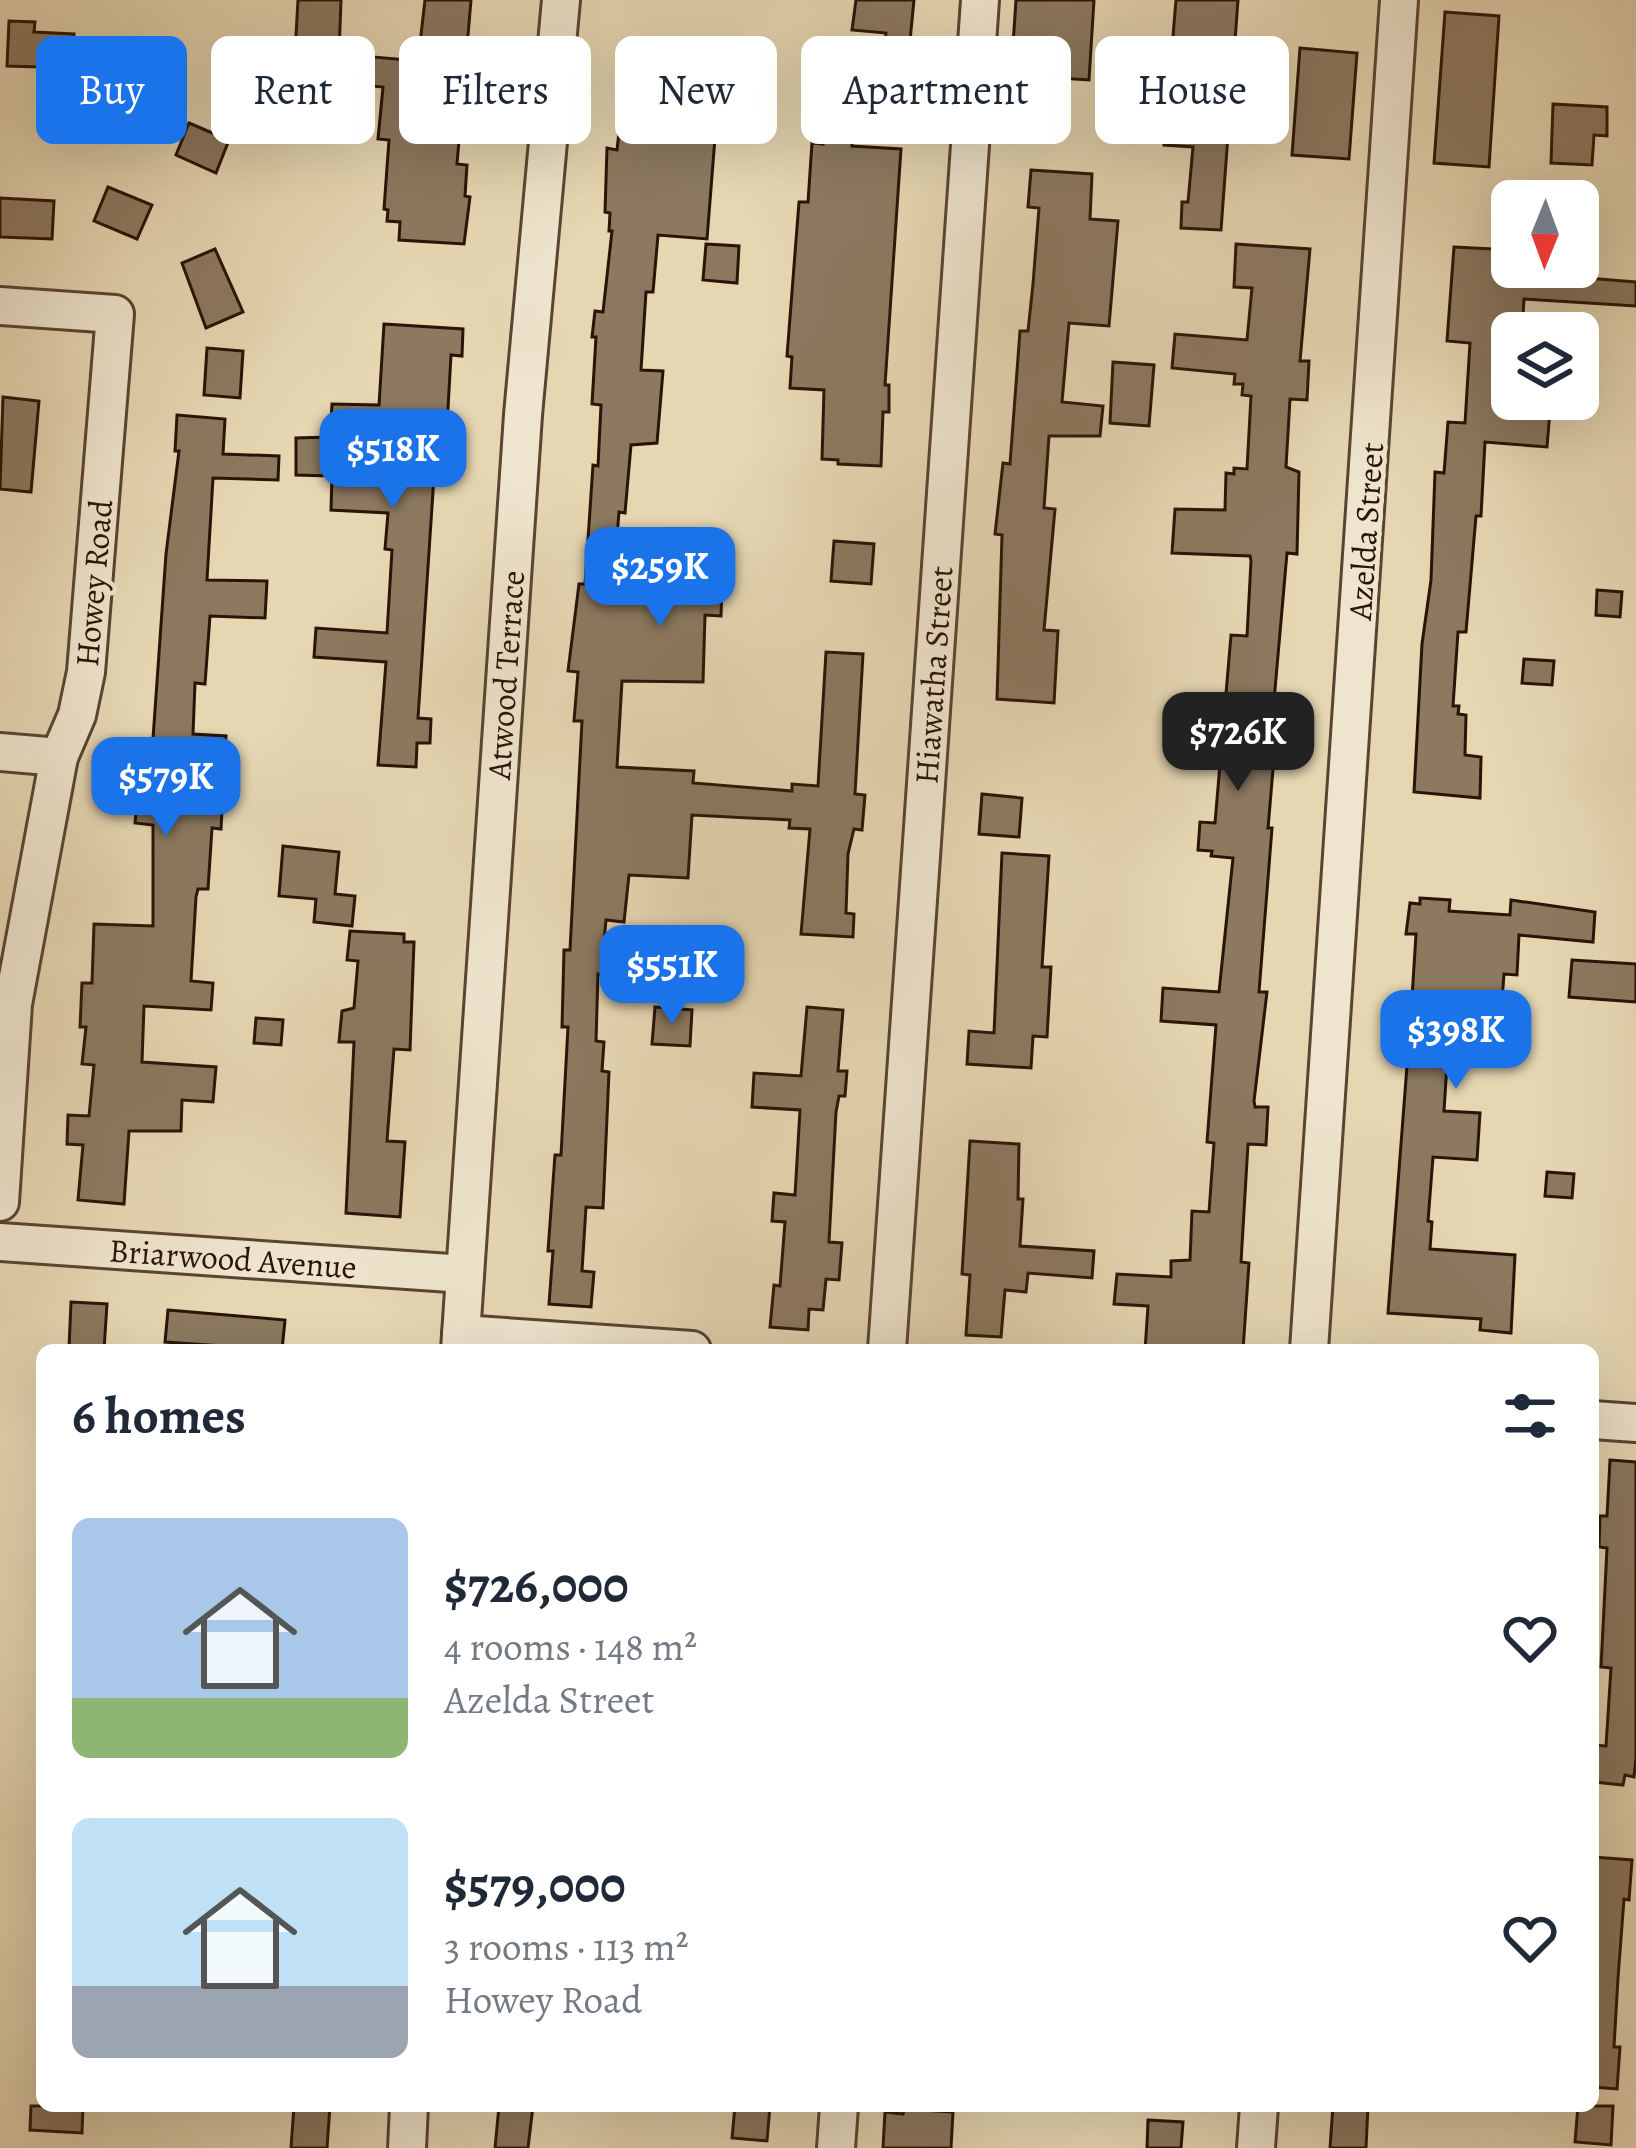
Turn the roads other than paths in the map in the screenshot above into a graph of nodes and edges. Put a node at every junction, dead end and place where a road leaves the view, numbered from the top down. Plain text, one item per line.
1 (560, 0) edge
2 (980, 0) edge
3 (1399, 0) edge
4 (0, 306) edge
5 (0, 752) edge
6 (59, 758) junction
7 (0, 1202) edge
8 (0, 1242) edge
9 (465, 1274) junction
10 (461, 1342) edge
11 (519, 1344) edge
12 (887, 1344) edge
13 (1309, 1344) edge
14 (1599, 1420) edge
15 (1636, 1423) edge
16 (409, 2112) edge
17 (839, 2112) edge
18 (1259, 2112) edge
19 (406, 2148) edge
20 (836, 2148) edge
21 (1256, 2148) edge

1 - 9 street, Atwood Terrace
2 - 12 street, Hiawatha Street
3 - 13 street, Azelda Street
4 - 6 street, Howey Road
5 - 6 street
6 - 7 street, Howey Road
8 - 9 street, Briarwood Avenue
9 - 10 street, Atwood Terrace
10 - 11 street
14 - 15 street
16 - 19 street
17 - 20 street
18 - 21 street

